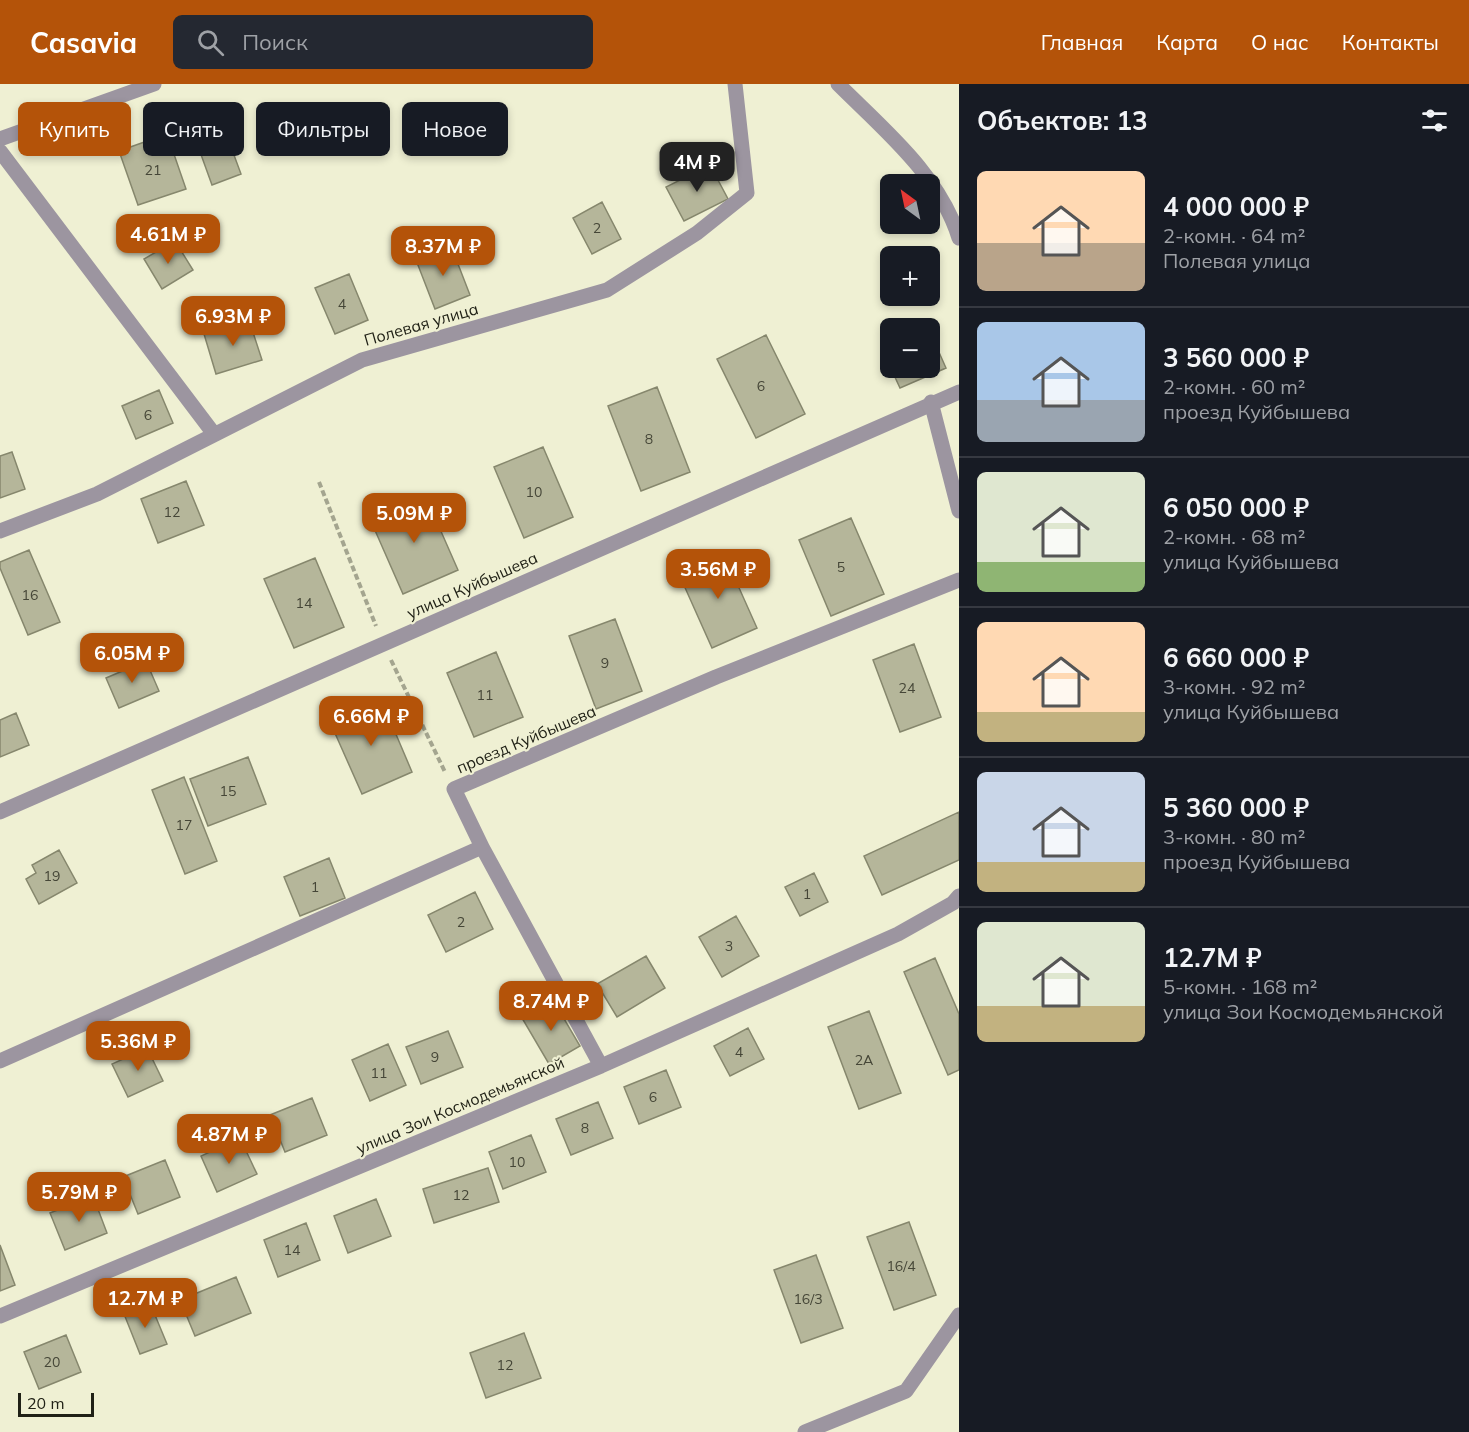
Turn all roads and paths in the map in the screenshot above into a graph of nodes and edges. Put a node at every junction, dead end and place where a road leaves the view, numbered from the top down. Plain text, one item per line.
1 (154, 84) edge
2 (735, 84) edge
3 (838, 84) edge
4 (0, 139) edge
5 (0, 151) edge
6 (959, 238) edge
7 (959, 392) edge
8 (931, 402) junction
9 (214, 434) junction
10 (959, 511) edge
11 (0, 531) edge
12 (959, 580) edge
13 (0, 812) edge
14 (482, 847) junction
15 (959, 896) edge
16 (0, 1061) edge
17 (601, 1066) junction
18 (959, 1315) edge
19 (0, 1316) edge
20 (806, 1432) edge

1 - 4 street
2 - 9 street, Полевая улица
3 - 6 street
5 - 9 street
7 - 8 street, улица Куйбышева
8 - 10 street
8 - 13 street, улица Куйбышева
9 - 11 street, Полевая улица
12 - 14 street, проезд Куйбышева
14 - 16 street
14 - 17 street
15 - 17 street, улица Зои Космодемьянской
17 - 19 street, улица Зои Космодемьянской
18 - 20 street

